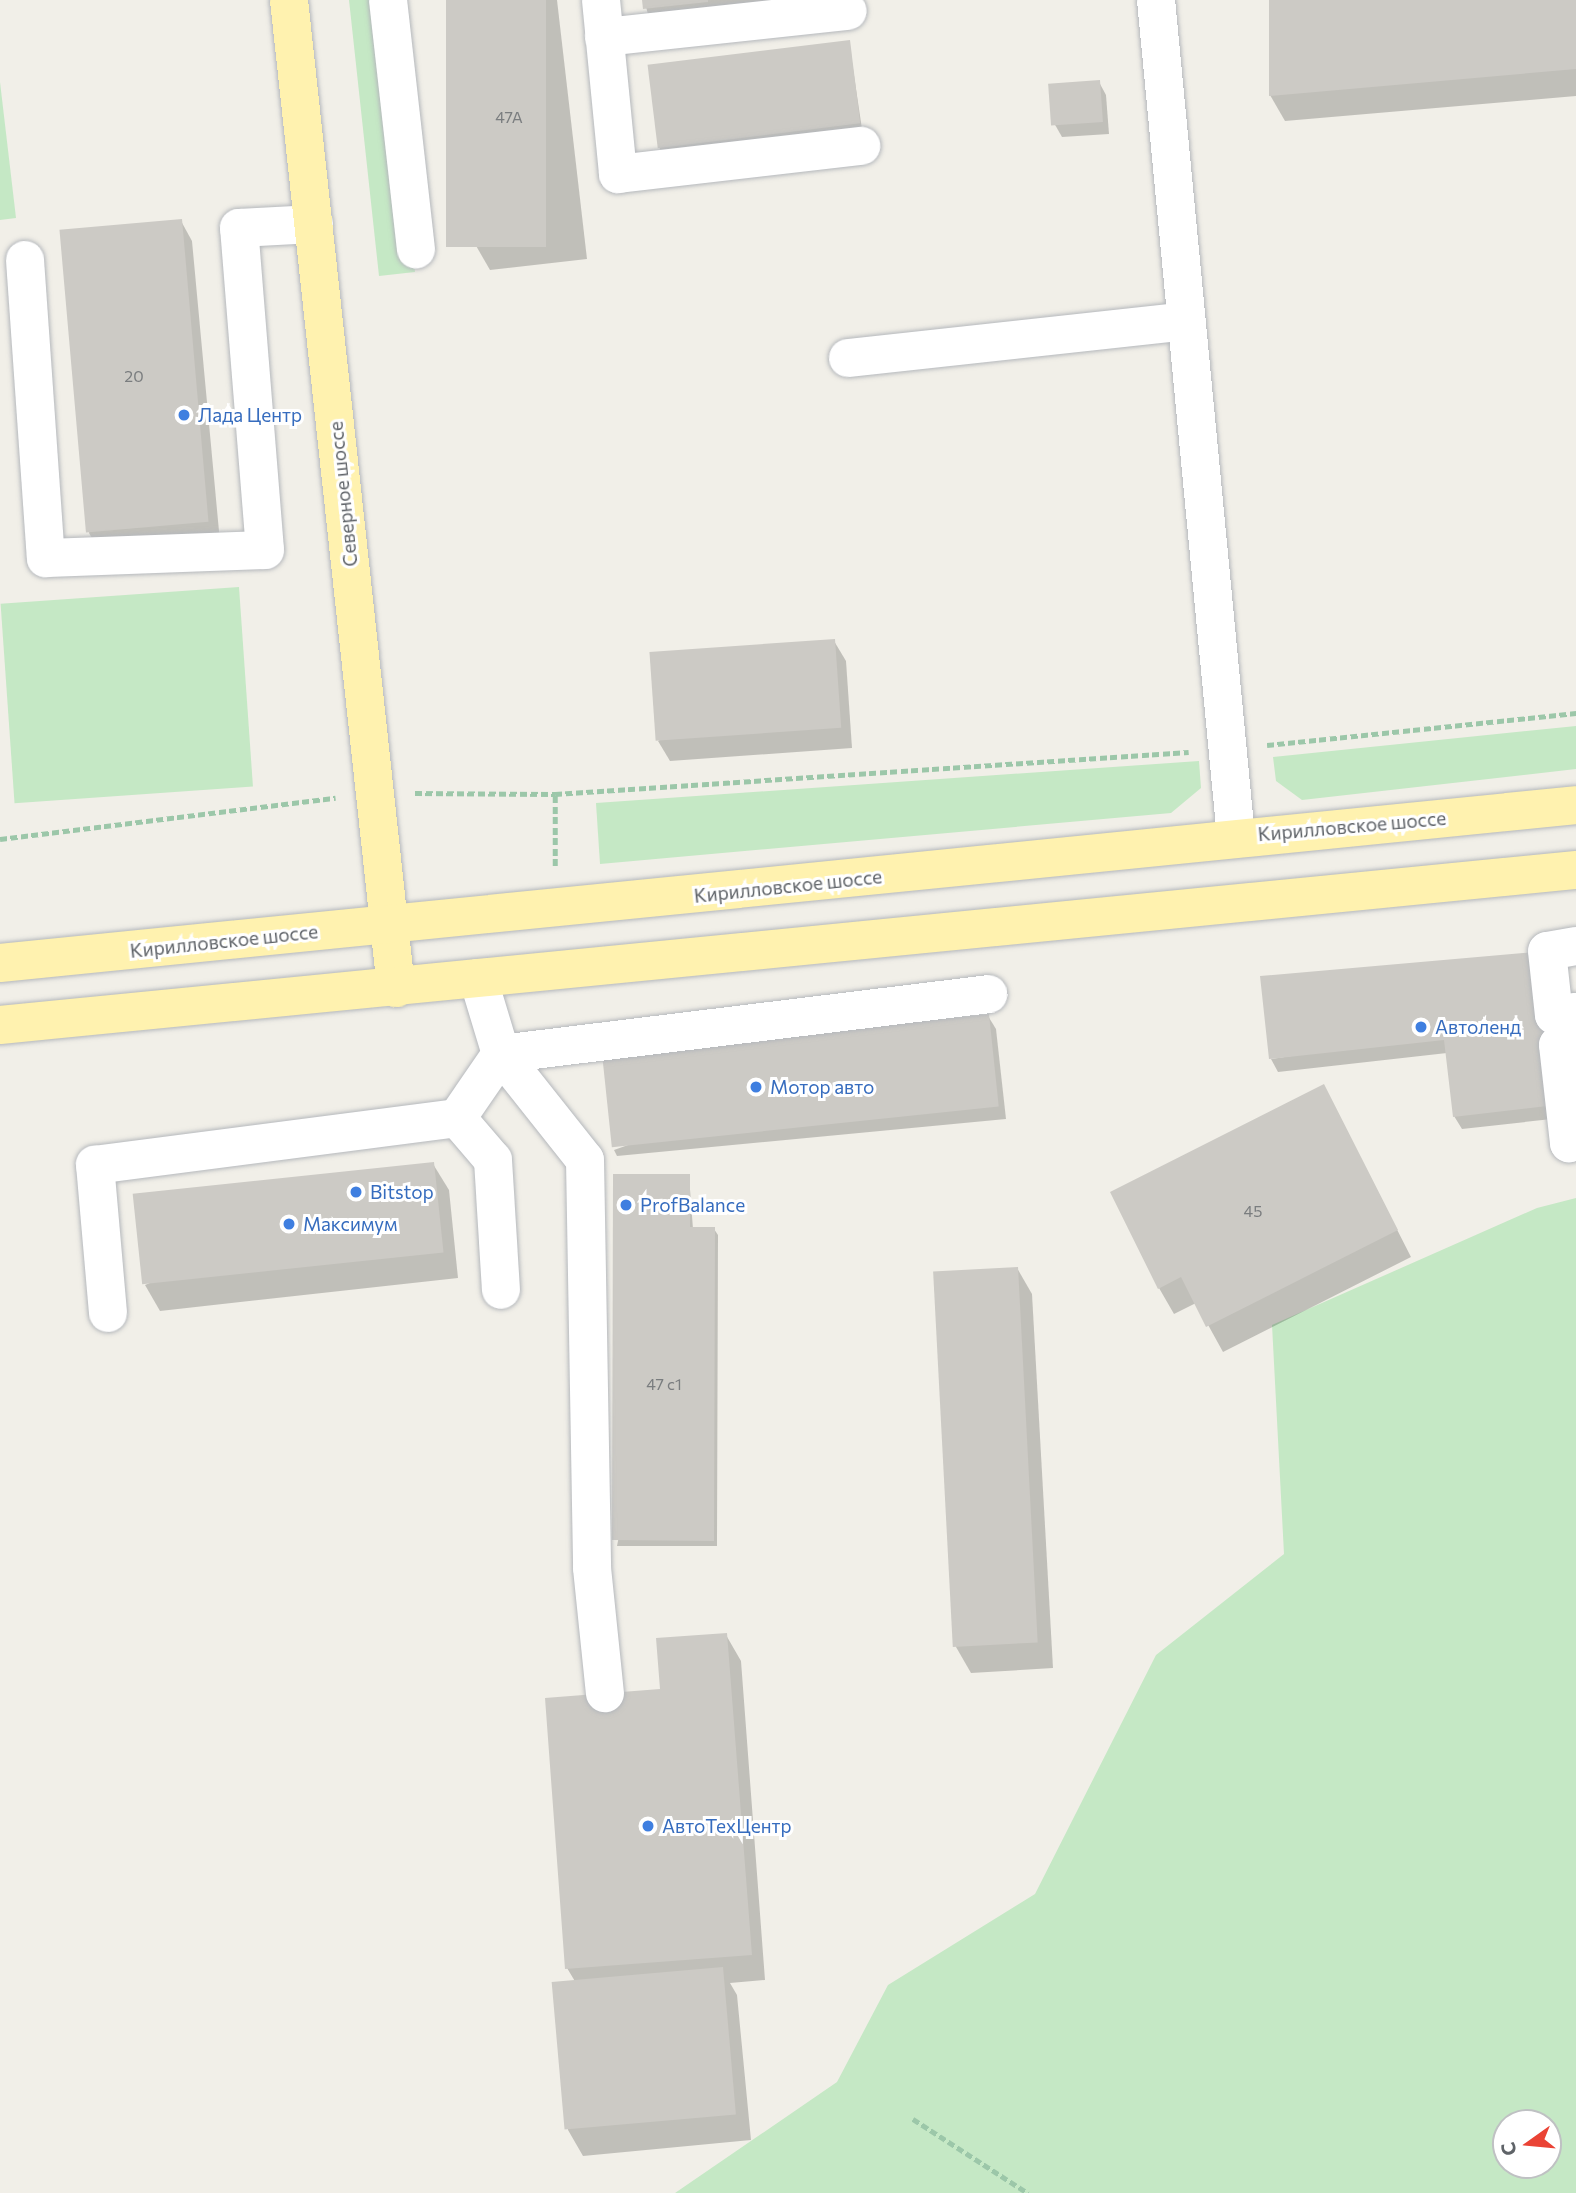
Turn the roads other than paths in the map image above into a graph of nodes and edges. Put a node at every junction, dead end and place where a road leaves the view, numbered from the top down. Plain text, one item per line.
1 (289, 0) edge
2 (388, 0) edge
3 (1156, 0) edge
4 (848, 10) dead end
5 (603, 18) edge
6 (861, 146) dead end
7 (314, 224) junction
8 (416, 249) dead end
9 (25, 260) dead end
10 (1186, 321) junction
11 (848, 358) dead end
12 (1576, 805) edge
13 (1236, 837) junction
14 (1576, 870) edge
15 (389, 925) junction
16 (1576, 946) edge
17 (0, 962) edge
18 (478, 978) junction
19 (396, 988) junction
20 (988, 994) dead end
21 (1576, 1012) edge
22 (0, 1025) edge
23 (1576, 1043) edge
24 (501, 1054) junction
25 (457, 1118) junction
26 (1576, 1141) edge
27 (501, 1290) dead end
28 (108, 1313) dead end
29 (605, 1693) dead end

1 - 7 main road, Северное шоссе
2 - 8 street
3 - 10 street
4 - 5 street
5 - 6 street
7 - 9 street
7 - 15 main road, Северное шоссе
10 - 11 street
10 - 13 street
12 - 13 main road, Кирилловское шоссе
13 - 15 main road, Кирилловское шоссе
14 - 18 main road
15 - 17 main road, Кирилловское шоссе
15 - 19 main road, Северное шоссе
16 - 21 street
18 - 19 main road
18 - 24 street
19 - 22 main road
20 - 24 street
23 - 26 street
24 - 25 street
24 - 29 street
25 - 27 street
25 - 28 street

